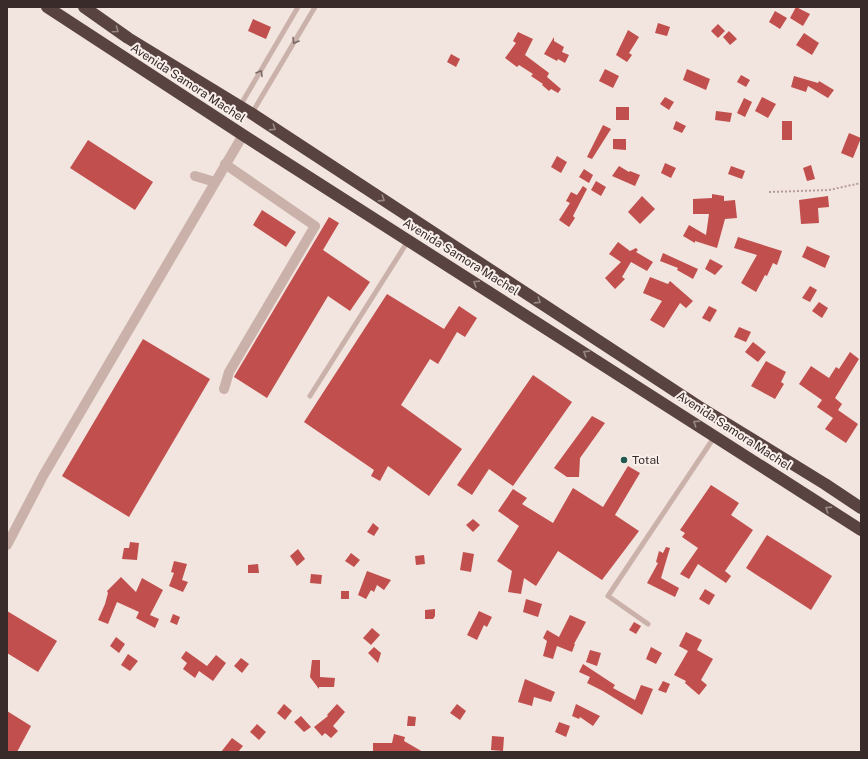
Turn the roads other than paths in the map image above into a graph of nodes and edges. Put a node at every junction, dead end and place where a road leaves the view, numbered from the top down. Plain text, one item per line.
1 (47, 7) edge
2 (84, 7) edge
3 (298, 7) edge
4 (315, 7) edge
5 (240, 107) junction
6 (251, 114) junction
7 (243, 135) junction
8 (225, 164) junction
9 (195, 176) dead end
10 (215, 182) junction
11 (408, 240) junction
12 (224, 389) dead end
13 (310, 396) dead end
14 (715, 436) junction
15 (861, 508) edge
16 (861, 530) edge
17 (7, 544) edge
18 (648, 624) dead end

1 - 7 highway, Avenida Samora Machel
2 -> 5 highway, Avenida Samora Machel
5 -> 3 lane
4 -> 6 lane
5 - 6 highway, Avenida Samora Machel
6 -> 15 highway, Avenida Samora Machel
7 - 8 street
7 - 11 highway, Avenida Samora Machel
8 - 10 street
8 - 12 street
9 - 10 street
10 - 17 street
11 - 13 lane
14 -> 11 highway, Avenida Samora Machel
16 -> 14 highway, Avenida Samora Machel
14 - 18 lane

